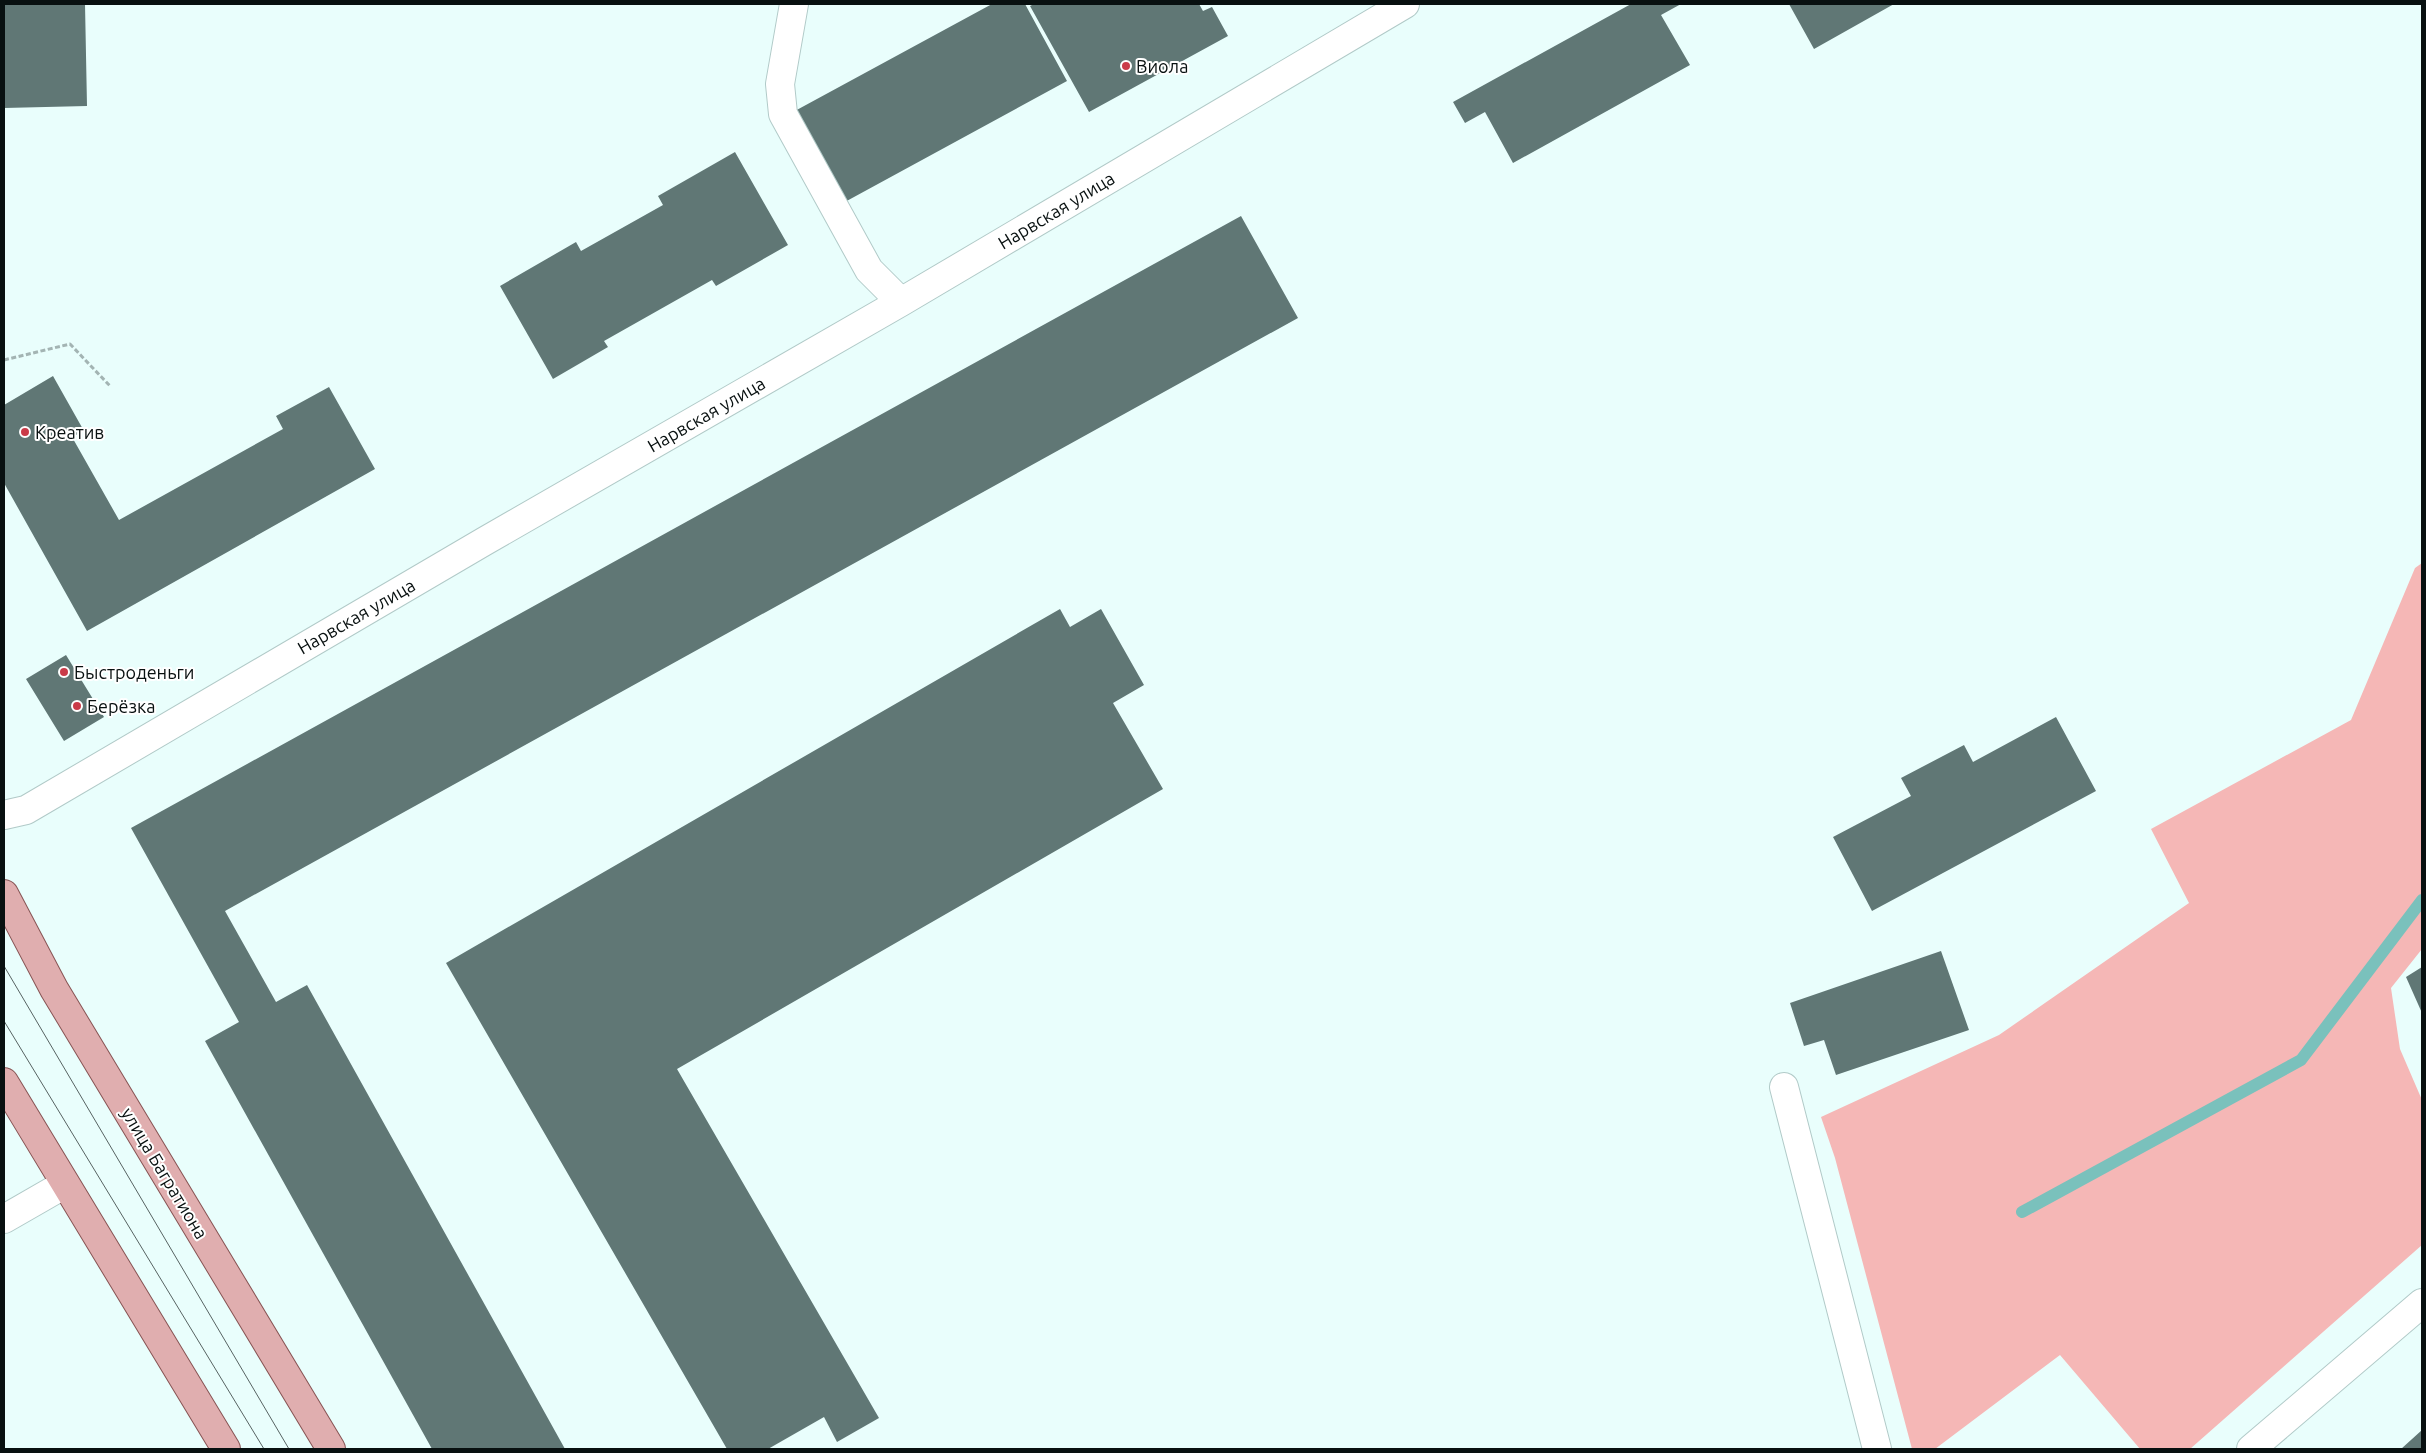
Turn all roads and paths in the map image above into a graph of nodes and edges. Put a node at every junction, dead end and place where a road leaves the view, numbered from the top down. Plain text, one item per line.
1 (794, 4) edge
2 (1405, 4) edge
3 (901, 302) junction
4 (4, 360) edge
5 (110, 386) dead end
6 (4, 815) edge
7 (4, 894) edge
8 (4, 1082) edge
9 (1784, 1087) dead end
10 (65, 1184) junction
11 (4, 1219) edge
12 (2422, 1303) edge
13 (226, 1449) edge
14 (331, 1449) edge
15 (1877, 1449) edge
16 (2251, 1449) edge

1 - 3 street
2 - 3 street, Нарвская улица
3 - 6 street, Нарвская улица
4 - 5 path
7 - 14 main road, улица Багратиона
8 - 10 main road
9 - 15 street
10 - 11 street
10 - 13 main road
12 - 16 street

